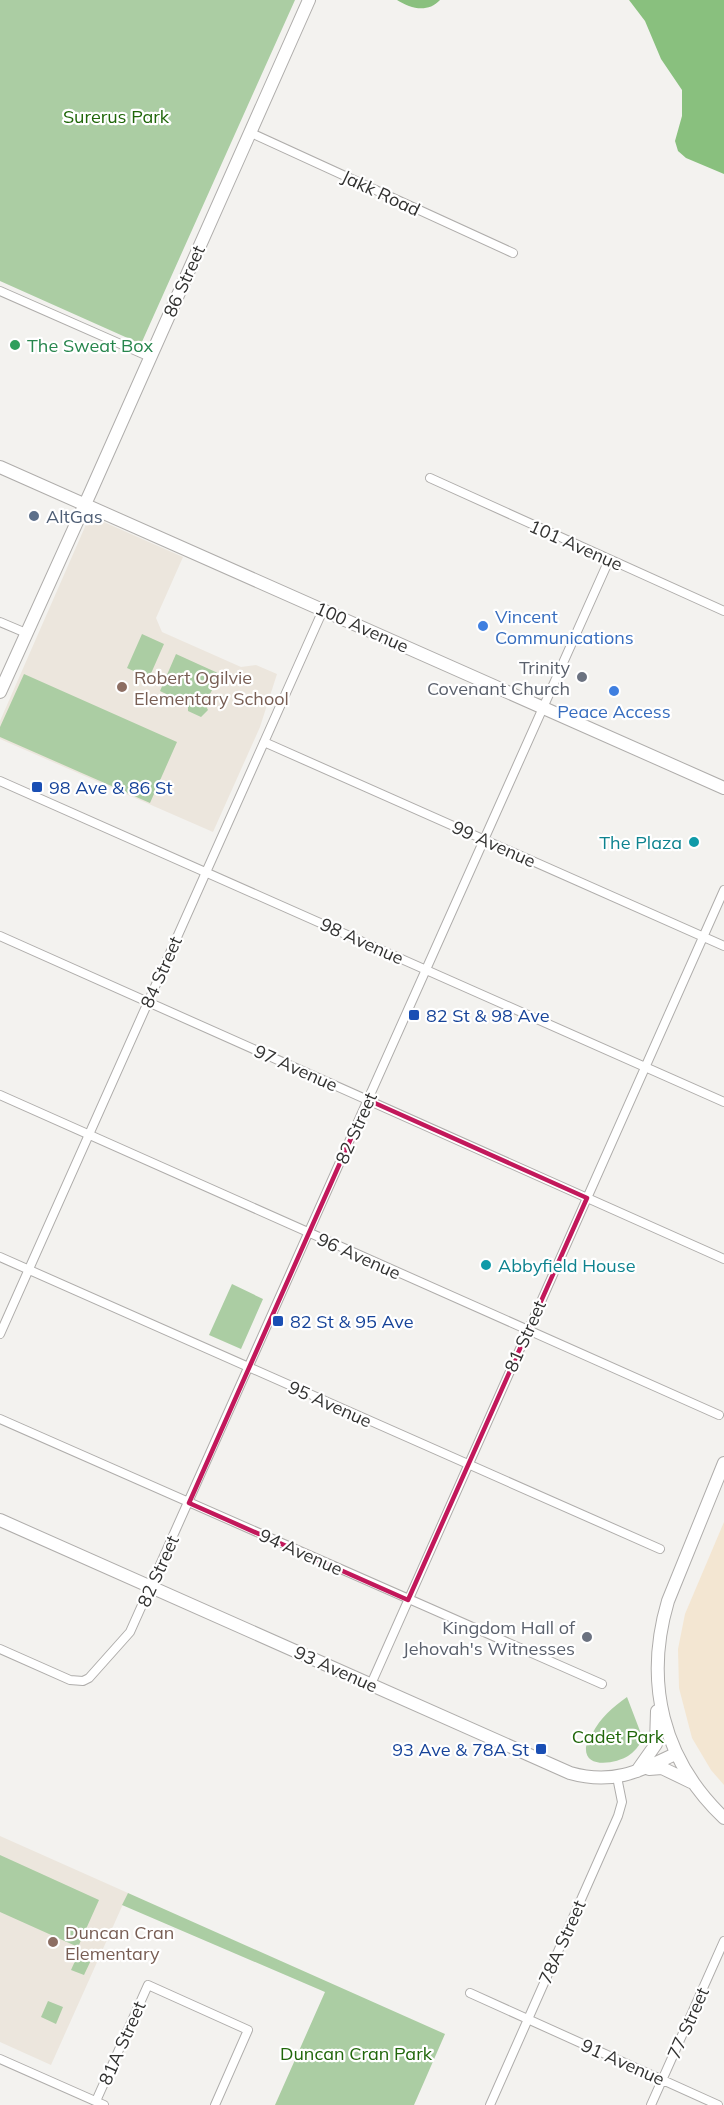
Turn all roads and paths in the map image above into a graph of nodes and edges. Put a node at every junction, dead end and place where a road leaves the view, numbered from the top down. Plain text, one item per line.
1 (309, 0) edge
2 (249, 132) junction
3 (513, 253) dead end
4 (0, 291) edge
5 (150, 357) junction
6 (0, 467) edge
7 (429, 478) dead end
8 (85, 504) junction
9 (609, 561) junction
10 (323, 610) junction
11 (724, 611) edge
12 (0, 622) edge
13 (26, 633) junction
14 (0, 692) edge
15 (543, 708) junction
16 (264, 742) junction
17 (0, 781) edge
18 (724, 788) edge
19 (484, 839) junction
20 (206, 872) junction
21 (724, 890) edge
22 (0, 936) edge
23 (703, 937) junction
24 (724, 946) edge
25 (426, 970) junction
26 (148, 1002) junction
27 (645, 1067) junction
28 (0, 1095) edge
29 (368, 1100) junction
30 (724, 1102) edge
31 (90, 1135) junction
32 (587, 1198) junction
33 (309, 1233) junction
34 (0, 1257) edge
35 (724, 1259) edge
36 (29, 1270) junction
37 (528, 1330) junction
38 (0, 1334) edge
39 (249, 1368) junction
40 (719, 1415) dead end
41 (0, 1419) edge
42 (724, 1463) edge
43 (468, 1465) junction
44 (189, 1503) junction
45 (0, 1520) edge
46 (660, 1549) dead end
47 (151, 1586) junction
48 (408, 1600) junction
49 (0, 1649) edge
50 (371, 1684) junction
51 (602, 1684) dead end
52 (657, 1686) junction
53 (675, 1754) junction
54 (636, 1772) junction
55 (617, 1777) junction
56 (692, 1782) junction
57 (723, 1816) edge
58 (724, 1941) edge
59 (470, 1993) dead end
60 (528, 2020) junction
61 (1, 2061) edge
62 (663, 2080) junction
63 (100, 2103) edge
64 (215, 2105) edge
65 (490, 2105) edge
66 (651, 2105) edge
67 (718, 2105) edge

1 - 2 main road, 86 Street
2 - 3 street, Jakk Road
2 - 5 main road, 86 Street
4 - 5 street
5 - 8 main road, 86 Street
6 - 8 main road, 100 Avenue
7 - 9 street, 101 Avenue
8 - 10 main road, 100 Avenue
8 - 13 main road, 86 Street
9 - 11 street, 101 Avenue
9 - 15 street, 82 Street
10 - 15 main road, 100 Avenue
10 - 16 street, 84 Street
12 - 13 street
13 - 14 main road, 86 Street
15 - 18 main road, 100 Avenue
15 - 19 street, 82 Street
16 - 19 street, 99 Avenue
16 - 20 street, 84 Street
17 - 20 street, 98 Avenue
19 - 23 street, 99 Avenue
19 - 25 street, 82 Street
20 - 25 street, 98 Avenue
20 - 26 street, 84 Street
21 - 23 street, 81 Street
22 - 26 street, 97 Avenue
23 - 24 street, 99 Avenue
23 - 27 street, 81 Street
25 - 27 street, 98 Avenue
25 - 29 street, 82 Street
26 - 29 street, 97 Avenue
26 - 31 street, 84 Street
27 - 30 street, 98 Avenue
27 - 32 street, 81 Street
28 - 31 street, 96 Avenue
29 - 32 street, 97 Avenue
29 - 33 street, 82 Street
31 - 33 street, 96 Avenue
31 - 36 street, 84 Street
32 - 35 street, 97 Avenue
32 - 37 street, 81 Street
33 - 37 street, 96 Avenue
33 - 39 street, 82 Street
34 - 36 street, 95 Avenue
36 - 38 street, 84 Street
36 - 39 street, 95 Avenue
37 - 40 street, 96 Avenue
37 - 43 street, 81 Street
39 - 43 street, 95 Avenue
39 - 44 street, 82 Street
41 - 44 street, 94 Avenue
42 - 52 main road
43 - 46 street, 95 Avenue
43 - 48 street, 81 Street
44 - 47 street, 82 Street
44 - 48 street, 94 Avenue
45 - 47 main road, 93 Avenue
47 - 49 street, 82 Street
47 - 50 main road, 93 Avenue
48 - 50 street, 81 Street
48 - 51 street, 94 Avenue
50 - 55 main road, 93 Avenue
52 - 53 main road
52 - 54 main road
53 - 54 main road, 93 Avenue
53 - 56 main road
54 - 55 main road, 93 Avenue
54 - 56 main road
55 - 60 street, 78A Street
56 - 57 main road
58 - 62 street, 77 Street
59 - 60 street, 91 Avenue
60 - 62 street, 91 Avenue
60 - 65 street, 78A Street
61 - 63 street
62 - 66 street, 77 Street
62 - 67 street, 91 Avenue
63 - 64 street, 81A Street

